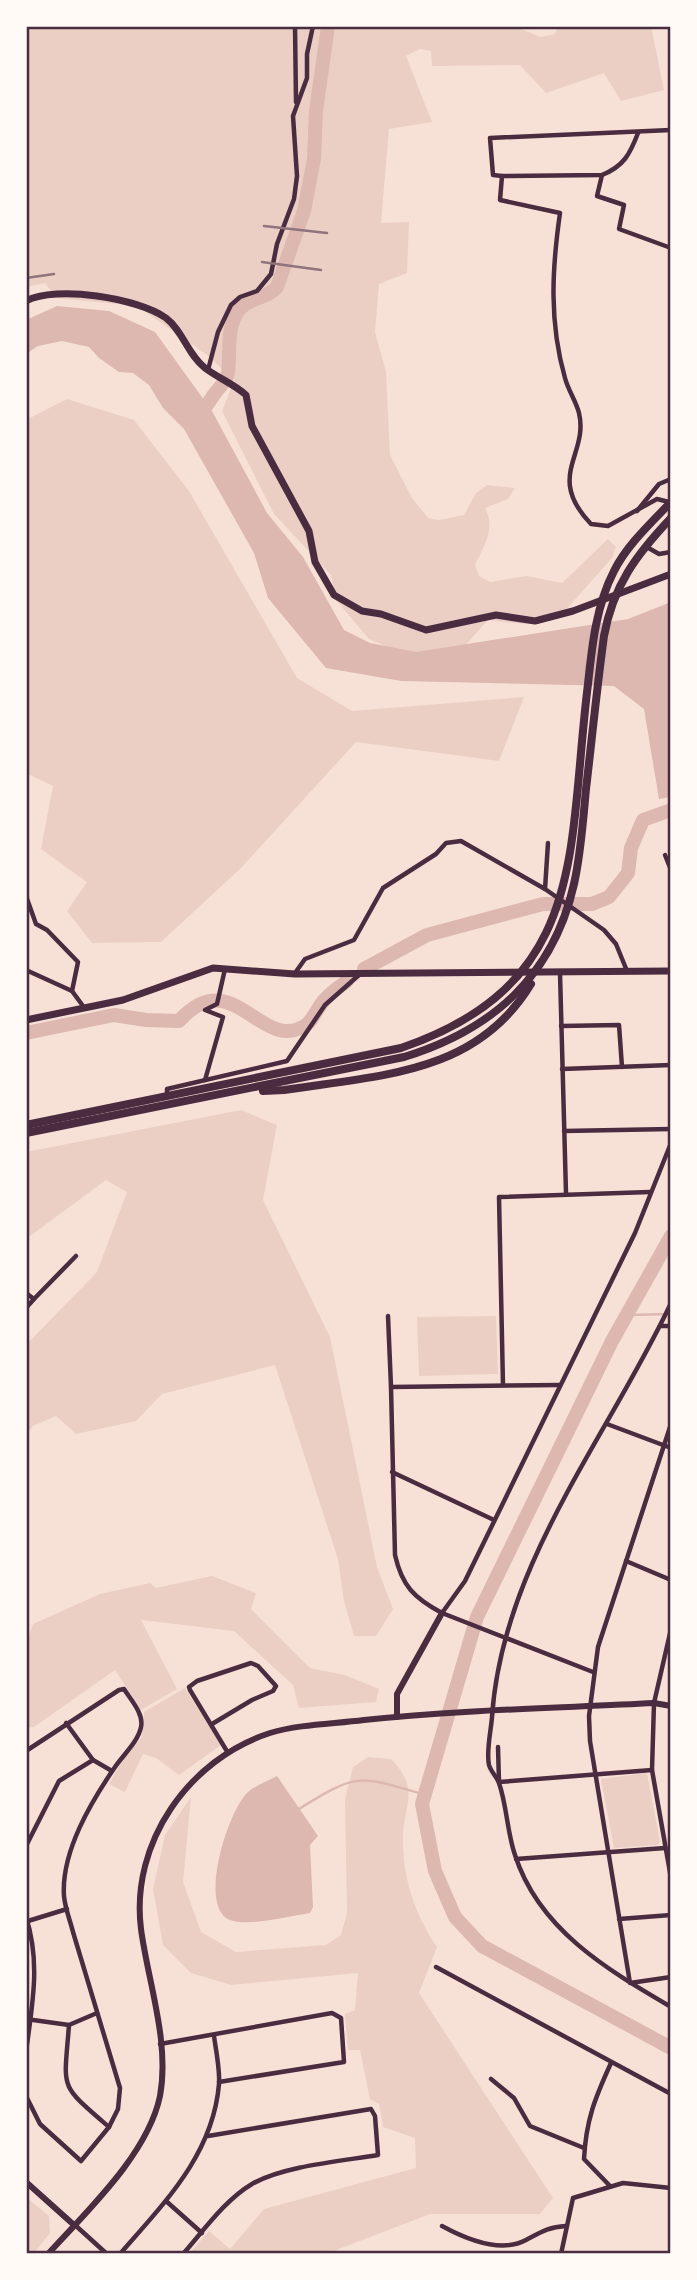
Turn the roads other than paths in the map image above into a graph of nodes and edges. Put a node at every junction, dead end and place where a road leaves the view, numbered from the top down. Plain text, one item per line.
1 (295, 26) edge
2 (313, 26) edge
3 (296, 106) junction
4 (671, 130) edge
5 (638, 133) junction
6 (602, 175) junction
7 (502, 176) junction
8 (671, 248) edge
9 (26, 301) edge
10 (210, 372) junction
11 (671, 479) edge
12 (670, 502) edge
13 (637, 512) junction
14 (671, 519) edge
15 (645, 546) junction
16 (671, 552) edge
17 (671, 574) edge
18 (548, 843) dead end
19 (664, 855) dead end
20 (671, 870) edge
21 (545, 889) junction
22 (26, 896) edge
23 (225, 969) junction
24 (26, 970) edge
25 (627, 971) junction
26 (671, 971) edge
27 (560, 973) junction
28 (295, 974) junction
29 (359, 974) junction
30 (532, 974) junction
31 (72, 991) junction
32 (83, 1006) junction
33 (26, 1020) edge
34 (561, 1026) junction
35 (671, 1065) edge
36 (622, 1067) junction
37 (562, 1069) junction
38 (205, 1080) junction
39 (245, 1091) junction
40 (167, 1096) junction
41 (26, 1125) edge
42 (671, 1129) edge
43 (564, 1131) junction
44 (26, 1133) edge
45 (671, 1143) edge
46 (650, 1192) junction
47 (566, 1193) junction
48 (76, 1256) dead end
49 (26, 1293) edge
50 (34, 1299) junction
51 (671, 1303) edge
52 (26, 1308) edge
53 (388, 1315) dead end
54 (660, 1326) junction
55 (671, 1326) edge
56 (503, 1385) junction
57 (560, 1385) junction
58 (390, 1387) junction
59 (607, 1424) junction
60 (671, 1424) edge
61 (664, 1446) junction
62 (671, 1448) edge
63 (392, 1472) junction
64 (494, 1520) junction
65 (626, 1561) junction
66 (671, 1580) edge
67 (442, 1613) junction
68 (671, 1629) edge
69 (504, 1635) junction
70 (593, 1672) junction
71 (654, 1703) junction
72 (590, 1706) junction
73 (671, 1706) edge
74 (489, 1711) junction
75 (397, 1717) junction
76 (66, 1723) junction
77 (212, 1724) junction
78 (498, 1747) dead end
79 (26, 1751) edge
80 (229, 1753) junction
81 (93, 1760) junction
82 (652, 1770) junction
83 (112, 1771) junction
84 (596, 1775) junction
85 (499, 1782) junction
86 (26, 1846) edge
87 (665, 1848) junction
88 (609, 1852) junction
89 (516, 1859) junction
90 (671, 1878) edge
91 (66, 1909) junction
92 (671, 1915) edge
93 (27, 1919) edge
94 (620, 1919) junction
95 (436, 1967) dead end
96 (671, 1977) edge
97 (630, 1983) junction
98 (671, 2007) edge
99 (97, 2013) junction
100 (28, 2020) edge
101 (69, 2025) junction
102 (214, 2036) junction
103 (160, 2044) junction
104 (26, 2052) edge
105 (611, 2063) junction
106 (491, 2079) dead end
107 (219, 2082) junction
108 (671, 2094) edge
109 (26, 2096) edge
110 (109, 2127) junction
111 (208, 2136) junction
112 (584, 2148) junction
113 (26, 2182) edge
114 (610, 2186) junction
115 (671, 2188) edge
116 (166, 2201) junction
117 (74, 2225) junction
118 (442, 2226) dead end
119 (566, 2226) junction
120 (202, 2233) junction
121 (564, 2253) edge
122 (48, 2254) edge
123 (107, 2254) edge
124 (120, 2254) edge
125 (183, 2254) edge

1 - 3 street
2 - 3 street
3 - 10 street
4 - 5 street
5 - 6 street
5 - 7 street
6 - 7 street
6 - 8 street
7 - 13 street
9 - 10 main road
10 - 17 main road
11 - 13 street
12 - 13 street
12 - 40 highway
14 - 15 highway
15 - 16 street
15 - 39 highway
18 - 21 street
19 - 20 street
21 - 25 street
21 - 28 street
22 - 31 street
23 - 28 main road
23 - 32 main road
23 - 38 street
24 - 31 street
25 - 26 main road
25 - 27 main road
27 - 30 main road
27 - 34 street
28 - 29 main road
29 - 30 main road
29 - 38 street
30 - 39 highway
31 - 32 street
32 - 33 main road
34 - 36 street
34 - 37 street
35 - 36 street
36 - 37 street
37 - 43 street
38 - 40 street
39 - 44 highway
40 - 41 highway
42 - 43 street
43 - 47 street
45 - 46 street
46 - 47 street
46 - 57 street
47 - 56 street
48 - 50 street
49 - 50 street
50 - 52 street
51 - 54 street
53 - 58 street
54 - 55 street
54 - 59 street
56 - 57 street
56 - 58 street
57 - 64 street
58 - 63 street
59 - 61 street
59 - 69 street
60 - 61 street
61 - 62 street
61 - 65 street
63 - 64 street
63 - 67 street
64 - 67 street
65 - 66 street
65 - 70 street
67 - 69 street
67 - 75 street
68 - 71 street
69 - 70 street
69 - 74 street
70 - 72 street
71 - 72 street
71 - 73 street
71 - 82 street
72 - 74 street
72 - 84 street
74 - 75 street
74 - 85 street
75 - 80 street
76 - 79 street
76 - 81 street
76 - 83 street
77 - 77 street
77 - 80 street
78 - 85 street
80 - 103 street
81 - 83 street
81 - 86 street
82 - 84 street
82 - 87 street
83 - 91 street
84 - 85 street
84 - 88 street
85 - 89 street
87 - 88 street
87 - 90 street
88 - 89 street
88 - 94 street
89 - 97 street
91 - 93 street
91 - 99 street
92 - 94 street
93 - 100 street
94 - 97 street
95 - 105 street
96 - 97 street
97 - 98 street
99 - 101 street
99 - 110 street
100 - 101 street
100 - 104 street
101 - 110 street
102 - 103 street
102 - 107 street
102 - 107 street
103 - 117 street
105 - 108 street
105 - 112 street
106 - 112 street
107 - 111 street
109 - 110 street
111 - 116 street
111 - 120 street
112 - 114 street
113 - 117 street
114 - 115 street
114 - 119 street
116 - 120 street
116 - 124 street
117 - 122 street
117 - 123 street
118 - 119 street
119 - 121 street
120 - 125 street

